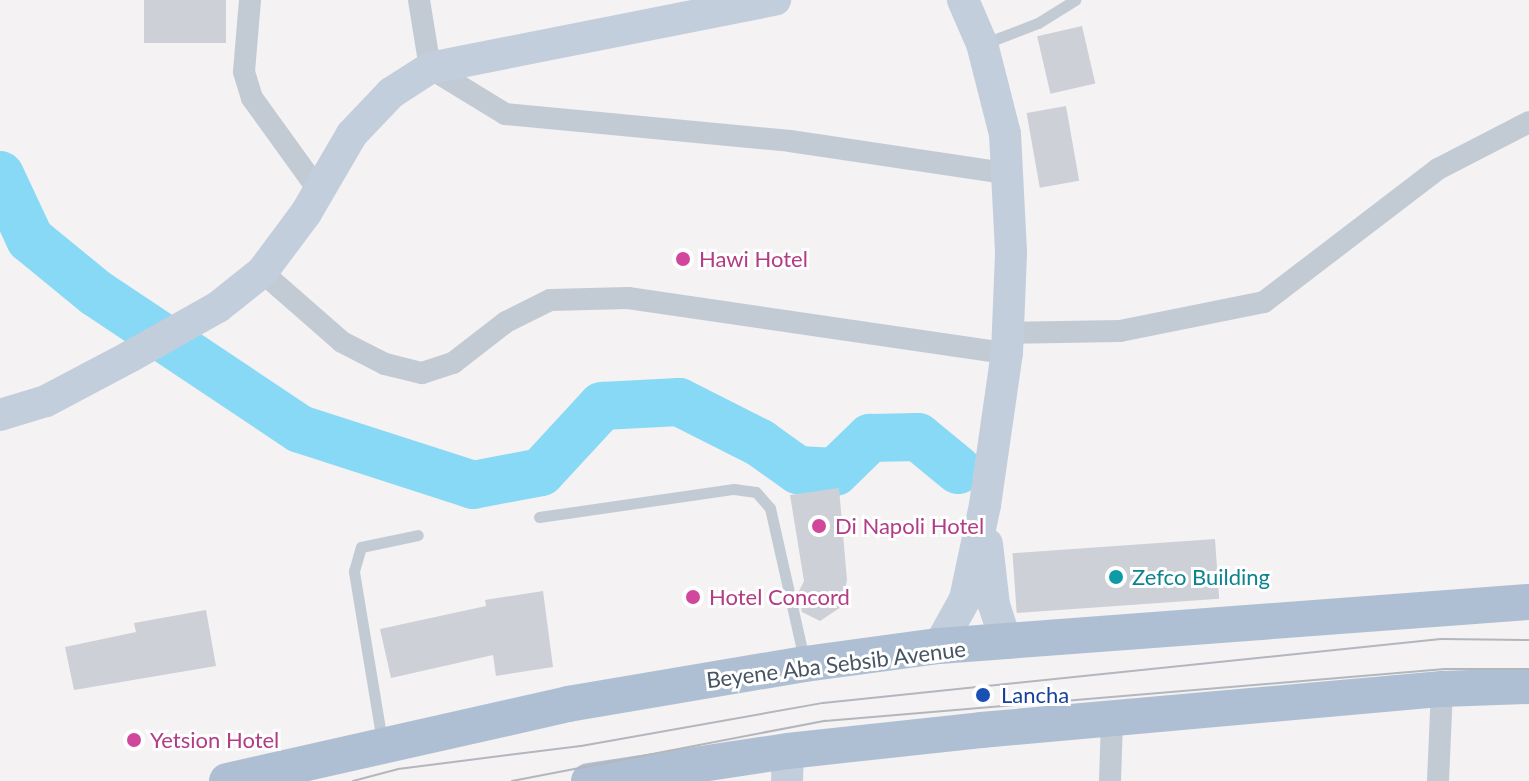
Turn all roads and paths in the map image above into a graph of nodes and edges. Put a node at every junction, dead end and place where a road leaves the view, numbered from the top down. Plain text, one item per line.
1 (250, 0) edge
2 (419, 0) edge
3 (775, 0) edge
4 (963, 0) edge
5 (1075, 0) edge
6 (982, 44) junction
7 (430, 68) junction
8 (1529, 122) edge
9 (1011, 174) junction
10 (319, 191) junction
11 (262, 272) junction
12 (1007, 343) junction
13 (0, 415) edge
14 (985, 505) junction
15 (539, 517) dead end
16 (418, 535) dead end
17 (1529, 602) edge
18 (1006, 643) junction
19 (939, 646) junction
20 (805, 664) junction
21 (1529, 686) edge
22 (1442, 689) junction
23 (1112, 720) junction
24 (382, 749) junction
25 (788, 766) edge
26 (227, 781) edge
27 (589, 781) edge
28 (1110, 781) edge
29 (1438, 781) edge

1 - 10 street
2 - 7 street
3 - 7 street
4 - 6 street
5 - 6 lane
6 - 9 street
7 - 9 street
7 - 10 street
8 - 12 street
9 - 12 street
10 - 11 street
11 - 12 street
11 - 13 street
12 - 14 street
14 - 18 street
14 - 19 street
15 - 20 lane
16 - 24 lane
17 - 18 main road, Beyene Aba Sebsib Avenue
18 - 19 main road, Beyene Aba Sebsib Avenue
19 - 20 main road, Beyene Aba Sebsib Avenue
20 - 24 main road, Beyene Aba Sebsib Avenue
21 - 22 main road
22 - 23 main road
22 - 29 street
23 - 25 main road
23 - 28 street
24 - 26 main road, Beyene Aba Sebsib Avenue
25 - 27 main road

